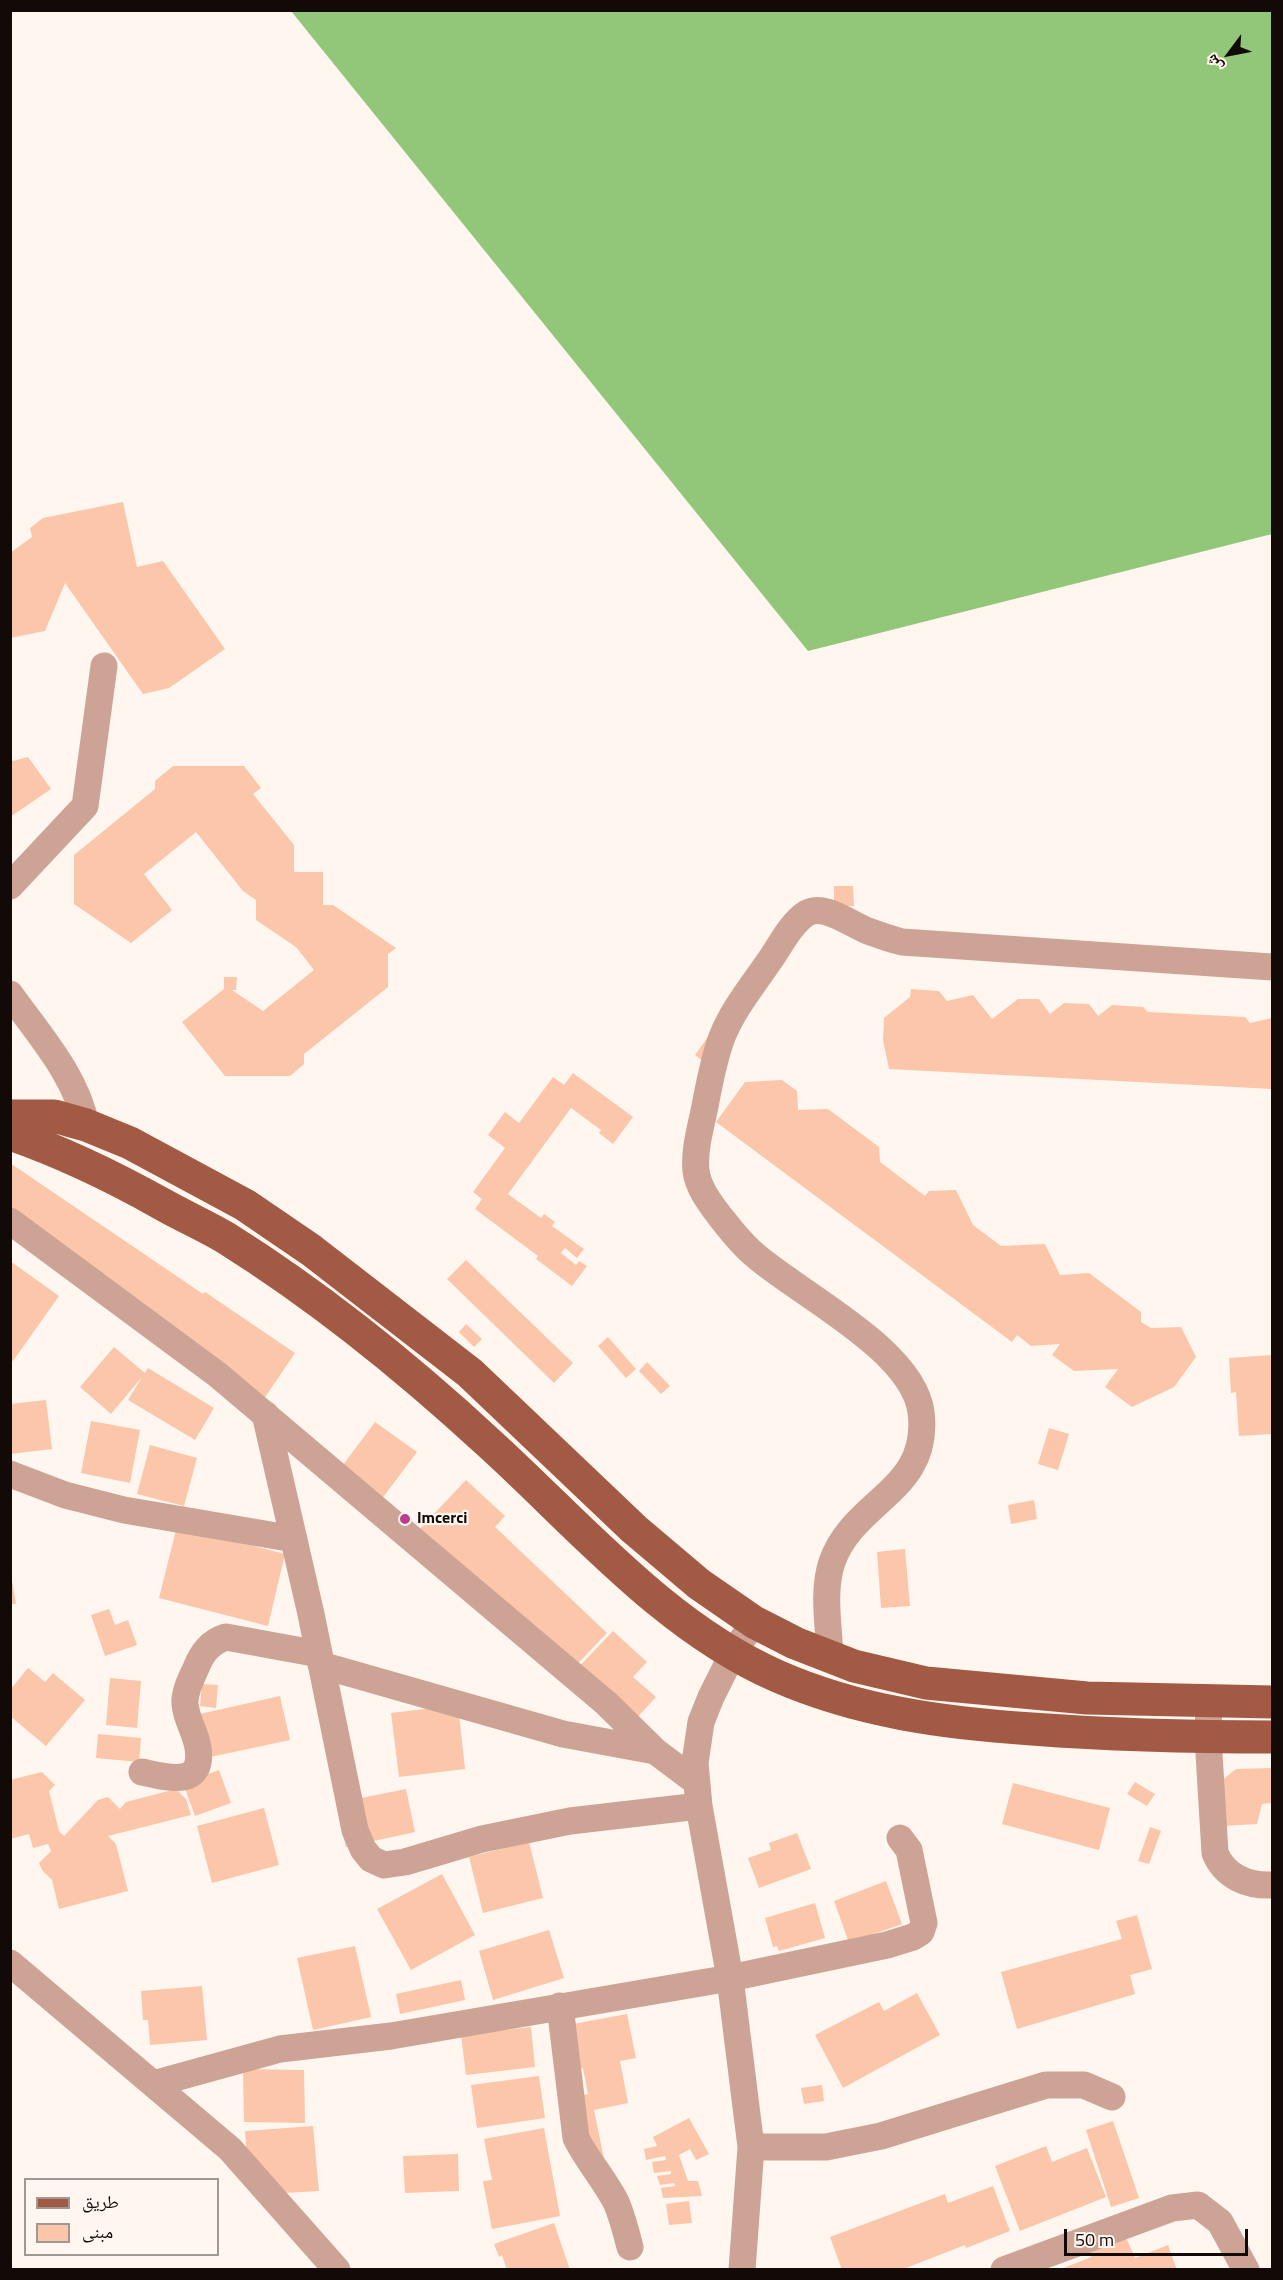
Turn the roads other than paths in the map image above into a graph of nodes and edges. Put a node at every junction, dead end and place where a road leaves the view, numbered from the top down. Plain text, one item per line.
1 (104, 666) dead end
2 (10, 886) edge
3 (1272, 967) edge
4 (10, 994) edge
5 (10, 1116) edge
6 (86, 1125) junction
7 (10, 1134) edge
8 (10, 1221) edge
9 (265, 1414) junction
10 (10, 1474) edge
11 (294, 1539) junction
12 (754, 1622) junction
13 (733, 1653) junction
14 (830, 1657) junction
15 (320, 1659) junction
16 (1209, 1702) junction
17 (1272, 1702) edge
18 (1208, 1737) junction
19 (1272, 1737) edge
20 (655, 1751) junction
21 (142, 1772) dead end
22 (697, 1793) junction
23 (900, 1838) dead end
24 (1272, 1885) edge
25 (10, 1963) edge
26 (730, 1978) junction
27 (560, 2006) junction
28 (153, 2084) junction
29 (1112, 2097) dead end
30 (752, 2147) junction
31 (630, 2247) dead end
32 (337, 2270) edge
33 (742, 2270) edge
34 (1004, 2270) edge
35 (1246, 2270) edge

1 - 2 street
3 - 14 street
4 - 6 street
5 - 6 main road
6 - 12 main road
7 - 13 main road
8 - 9 street
9 - 11 street
9 - 20 street
10 - 11 street
11 - 15 street
12 - 13 street
12 - 14 main road
13 - 18 main road
13 - 22 street
14 - 16 main road
15 - 20 street
15 - 21 street
15 - 22 street
16 - 17 main road
16 - 18 street
18 - 19 main road
18 - 24 street
20 - 22 street
22 - 26 street
23 - 26 street
25 - 28 street
26 - 27 street
26 - 30 street
27 - 28 street
27 - 31 street
28 - 32 street
29 - 30 street
30 - 33 street
34 - 35 street

